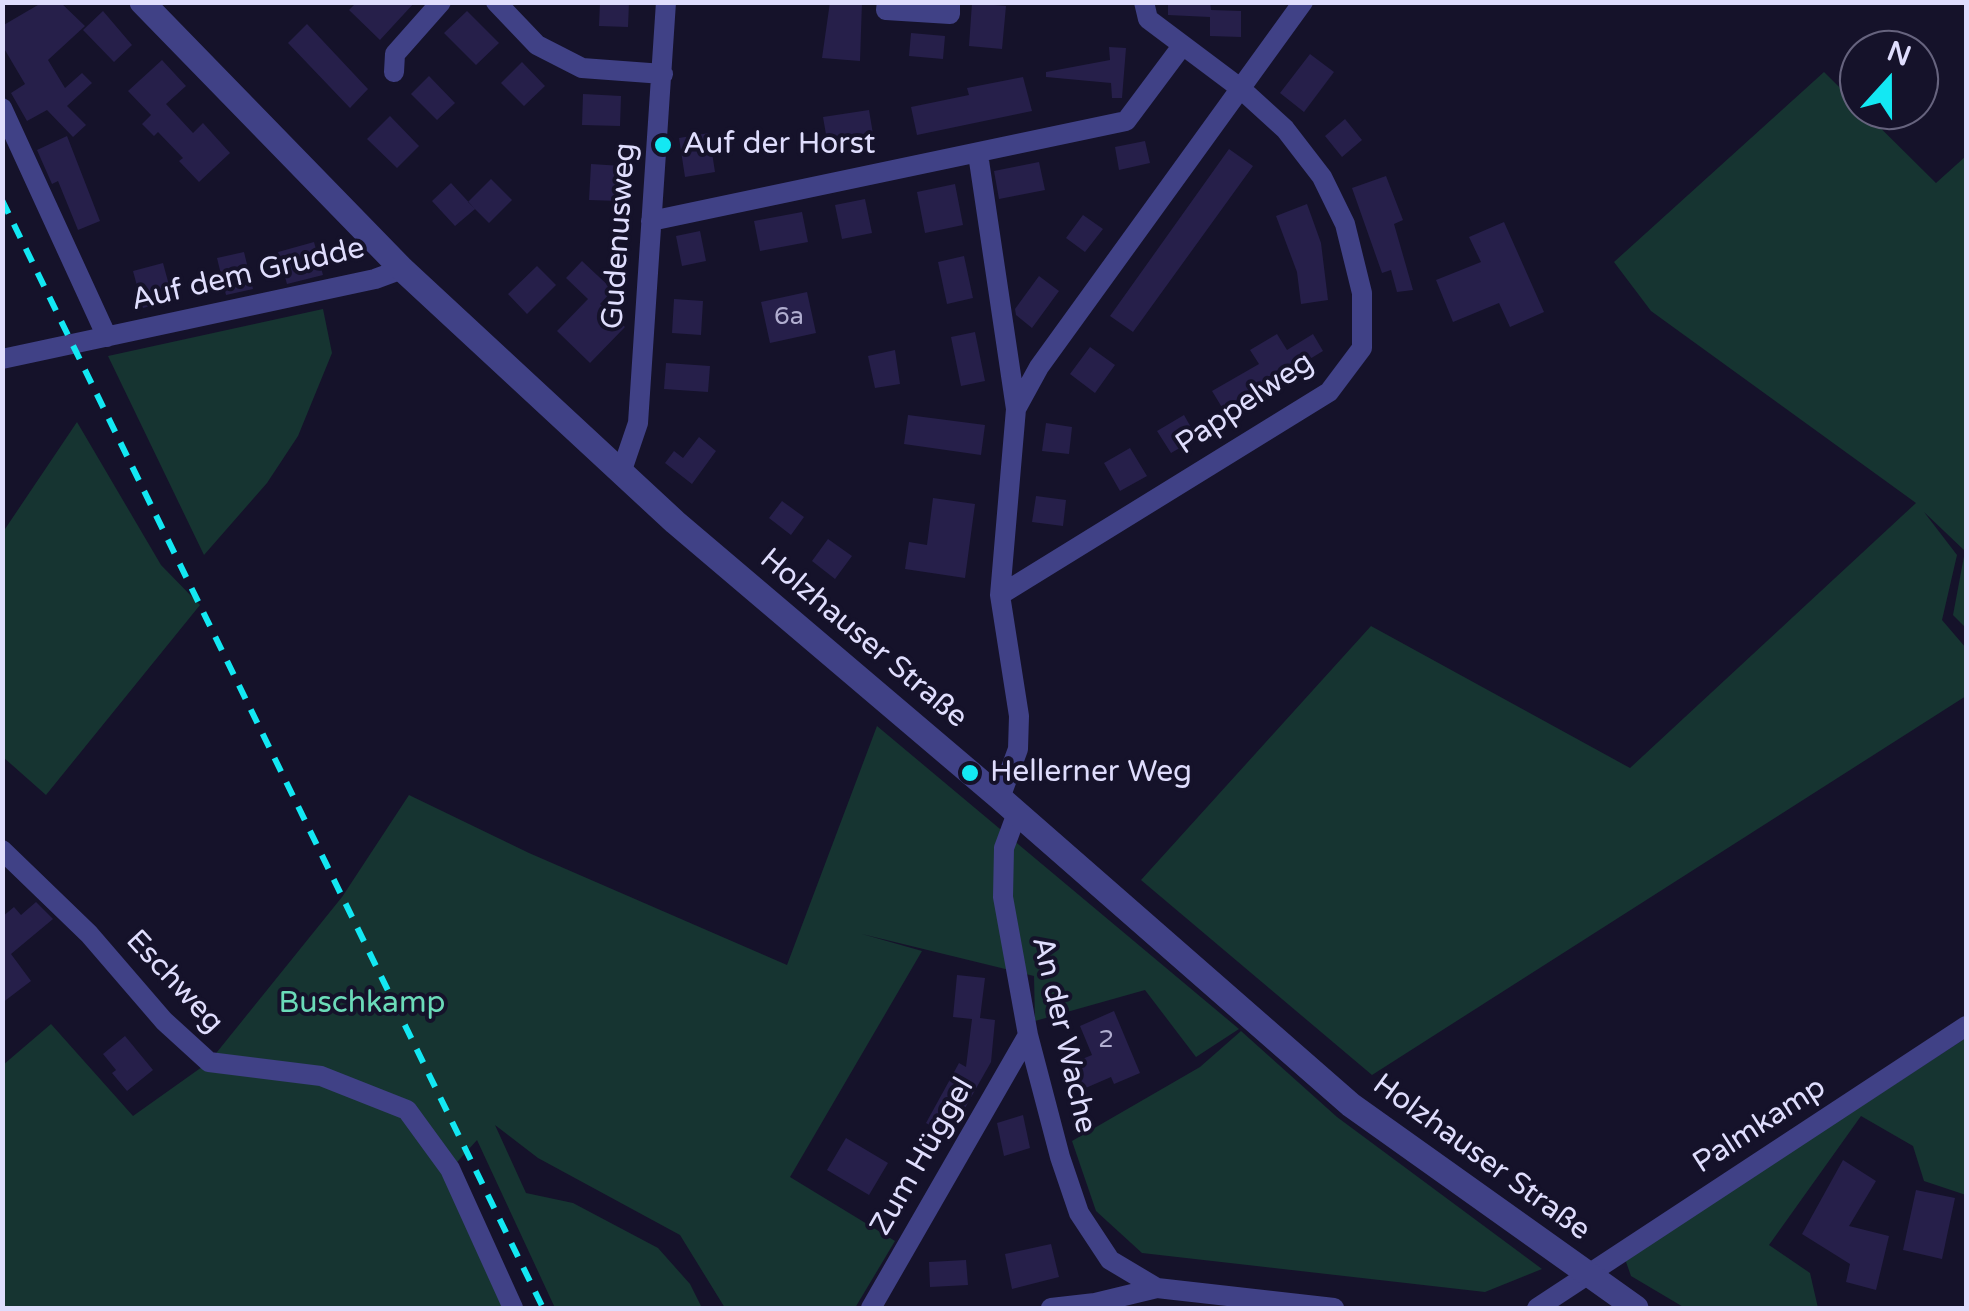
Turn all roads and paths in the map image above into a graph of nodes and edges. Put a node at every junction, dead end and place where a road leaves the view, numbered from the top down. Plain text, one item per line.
1 (142, 2) edge
2 (442, 2) edge
3 (496, 2) edge
4 (666, 2) edge
5 (887, 2) edge
6 (950, 2) edge
7 (1144, 2) edge
8 (1303, 2) edge
9 (1182, 46) junction
10 (394, 72) dead end
11 (663, 74) junction
12 (1240, 88) junction
13 (2, 108) edge
14 (978, 154) junction
15 (652, 221) junction
16 (402, 269) junction
17 (107, 337) junction
18 (2, 359) edge
19 (1016, 409) junction
20 (622, 470) junction
21 (1000, 595) junction
22 (1008, 806) junction
23 (2, 850) edge
24 (1966, 1026) edge
25 (1028, 1035) junction
26 (1587, 1276) junction
27 (1156, 1288) junction
28 (513, 1308) edge
29 (871, 1308) edge
30 (1051, 1308) edge
31 (1334, 1308) edge
32 (1537, 1308) edge
33 (1636, 1308) edge

1 - 16 street, Holzhauser Straße
2 - 10 street
3 - 11 street
4 - 11 street, Gudenusweg
5 - 6 street
7 - 9 street, Pappelweg
8 - 12 street
9 - 12 street, Pappelweg
9 - 14 street
11 - 15 street, Gudenusweg
12 - 19 street
12 - 21 street, Pappelweg
13 - 17 street, Auf dem Grudde
14 - 15 street
14 - 19 street
15 - 20 street, Gudenusweg
16 - 17 street, Auf dem Grudde
16 - 20 street, Holzhauser Straße
17 - 18 street, Auf dem Grudde
19 - 21 street
20 - 22 street, Holzhauser Straße
21 - 22 street
22 - 25 street, An der Wache
22 - 26 street, Holzhauser Straße
23 - 28 street, Eschweg
24 - 26 street, Palmkamp
25 - 27 street, An der Wache
25 - 29 street, Zum Hüggel
26 - 32 street
26 - 33 street, Holzhauser Straße
27 - 30 street
27 - 31 street

